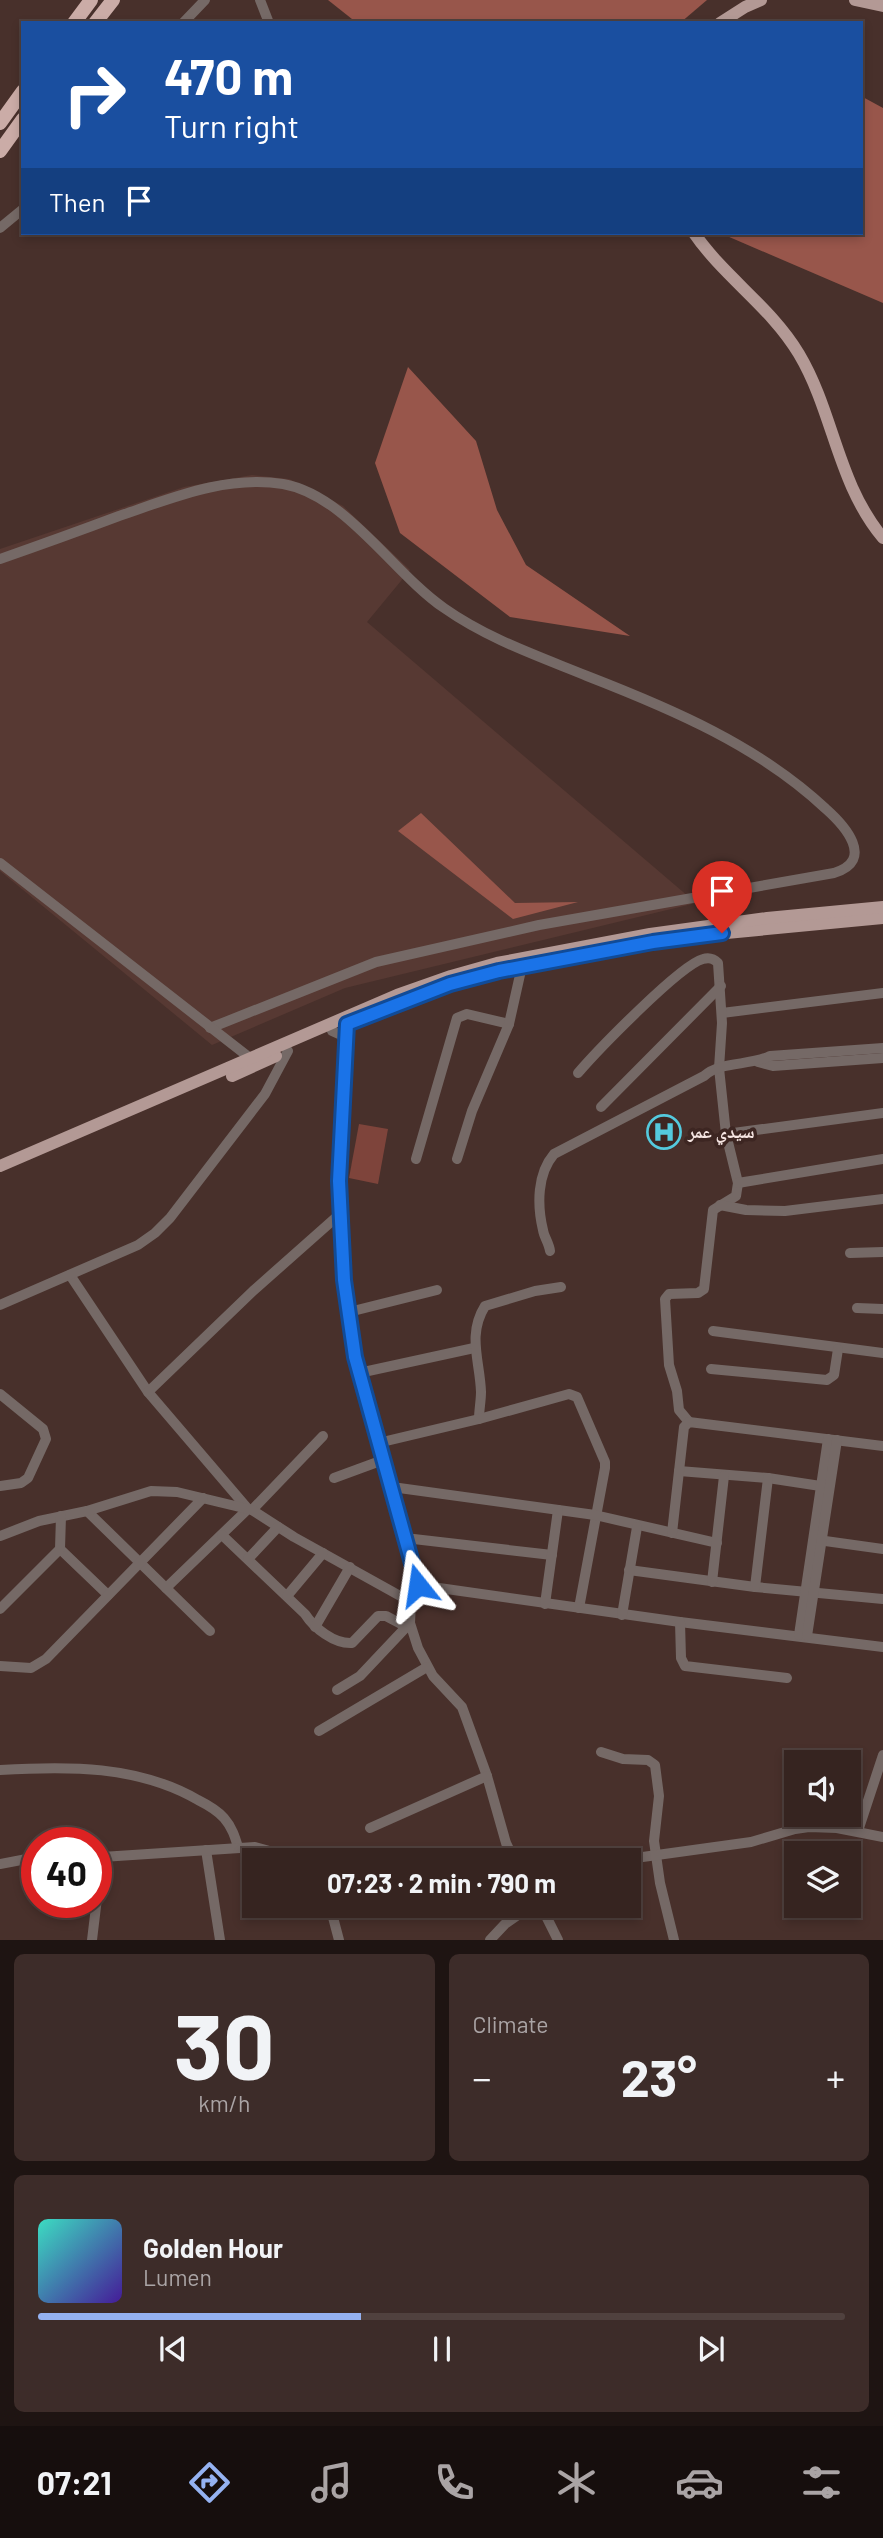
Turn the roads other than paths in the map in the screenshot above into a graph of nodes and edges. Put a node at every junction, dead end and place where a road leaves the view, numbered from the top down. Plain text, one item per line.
1 (91, 0) edge
2 (113, 0) edge
3 (205, 0) edge
4 (260, 0) edge
5 (761, 0) edge
6 (855, 0) edge
7 (883, 6) edge
8 (75, 21) edge
9 (97, 21) edge
10 (185, 21) edge
11 (268, 21) edge
12 (723, 21) edge
13 (21, 94) edge
14 (21, 122) edge
15 (0, 123) edge
16 (0, 151) edge
17 (21, 211) edge
18 (0, 228) edge
19 (696, 235) edge
20 (883, 538) edge
21 (0, 559) edge
22 (0, 863) edge
23 (883, 907) edge
24 (883, 918) edge
25 (522, 966) junction
26 (721, 986) junction
27 (883, 993) edge
28 (722, 1013) junction
29 (347, 1024) junction
30 (509, 1024) junction
31 (210, 1028) junction
32 (332, 1031) junction
33 (346, 1044) junction
34 (883, 1048) edge
35 (288, 1051) junction
36 (250, 1058) junction
37 (883, 1058) edge
38 (758, 1062) junction
39 (719, 1068) junction
40 (578, 1073) dead end
41 (601, 1107) dead end
42 (883, 1113) edge
43 (726, 1134) junction
44 (416, 1159) dead end
45 (457, 1159) dead end
46 (883, 1159) edge
47 (0, 1166) edge
48 (0, 1175) edge
49 (738, 1184) junction
50 (883, 1199) edge
51 (719, 1205) junction
52 (341, 1213) junction
53 (550, 1251) dead end
54 (883, 1252) edge
55 (849, 1253) dead end
56 (70, 1275) junction
57 (561, 1287) dead end
58 (437, 1290) dead end
59 (0, 1305) edge
60 (857, 1308) dead end
61 (883, 1309) edge
62 (349, 1312) junction
63 (713, 1331) dead end
64 (474, 1348) junction
65 (838, 1349) junction
66 (883, 1353) edge
67 (711, 1369) dead end
68 (359, 1373) junction
69 (148, 1392) junction
70 (0, 1394) edge
71 (479, 1419) junction
72 (690, 1422) junction
73 (323, 1436) dead end
74 (833, 1439) junction
75 (378, 1443) junction
76 (883, 1446) edge
77 (383, 1460) junction
78 (679, 1471) junction
79 (724, 1476) junction
80 (334, 1478) dead end
81 (768, 1478) junction
82 (0, 1486) edge
83 (826, 1487) junction
84 (392, 1488) junction
85 (203, 1498) junction
86 (250, 1509) junction
87 (558, 1510) junction
88 (88, 1511) junction
89 (61, 1516) junction
90 (595, 1516) junction
91 (278, 1527) junction
92 (638, 1527) junction
93 (672, 1532) junction
94 (222, 1535) junction
95 (0, 1536) edge
96 (405, 1538) junction
97 (818, 1540) junction
98 (717, 1543) junction
99 (60, 1549) junction
100 (883, 1549) edge
101 (323, 1553) junction
102 (551, 1555) junction
103 (248, 1559) junction
104 (140, 1563) junction
105 (350, 1567) junction
106 (629, 1570) junction
107 (712, 1582) junction
108 (755, 1587) junction
109 (166, 1588) junction
110 (810, 1593) junction
111 (108, 1595) junction
112 (411, 1595) junction
113 (287, 1596) junction
114 (883, 1599) edge
115 (545, 1604) junction
116 (579, 1608) junction
117 (0, 1609) edge
118 (622, 1615) junction
119 (680, 1622) junction
120 (409, 1625) junction
121 (315, 1627) junction
122 (210, 1631) dead end
123 (803, 1636) junction
124 (883, 1647) edge
125 (0, 1666) edge
126 (427, 1667) junction
127 (787, 1678) dead end
128 (337, 1690) dead end
129 (319, 1731) dead end
130 (601, 1752) dead end
131 (883, 1755) edge
132 (0, 1770) edge
133 (487, 1776) junction
134 (370, 1828) dead end
135 (858, 1831) junction
136 (883, 1836) edge
137 (238, 1847) junction
138 (259, 1848) edge
139 (508, 1848) edge
140 (206, 1850) junction
141 (112, 1856) edge
142 (656, 1856) junction
143 (641, 1858) edge
144 (21, 1860) edge
145 (0, 1864) edge
146 (94, 1918) edge
147 (333, 1918) edge
148 (514, 1918) edge
149 (547, 1918) edge
150 (92, 1940) edge
151 (220, 1940) edge
152 (339, 1940) edge
153 (490, 1940) edge
154 (558, 1940) edge
155 (674, 1940) edge

1 - 8 highway
2 - 9 highway
3 - 10 street
4 - 11 street
5 - 12 main road
6 - 7 main road
13 - 15 highway
14 - 16 highway
17 - 18 street
19 - 20 main road
21 - 31 street
22 - 31 street
23 - 36 main road
24 - 25 main road
25 - 29 main road
25 - 30 street
26 - 28 street
26 - 40 street
26 - 41 street
27 - 28 street
28 - 39 street
29 - 32 main road
29 - 33 street
30 - 44 street
30 - 45 street
31 - 36 street
32 - 33 street
32 - 35 main road
33 - 52 street
34 - 38 street
35 - 48 main road
35 - 56 street
36 - 47 main road
37 - 38 street
38 - 39 street
39 - 43 street
39 - 53 street
42 - 43 street
43 - 49 street
46 - 49 street
49 - 51 street
50 - 51 street
51 - 72 street
52 - 62 street
52 - 69 street
54 - 55 street
56 - 59 street
56 - 69 street
57 - 64 street
58 - 62 street
60 - 61 street
62 - 68 street
63 - 65 street
64 - 68 street
64 - 71 street
65 - 66 street
65 - 67 street
68 - 75 street
69 - 86 street
70 - 82 street
71 - 75 street
71 - 90 street
72 - 74 street
72 - 78 street
73 - 86 street
74 - 76 street
74 - 83 street
75 - 77 street
77 - 80 street
77 - 84 street
78 - 79 street
78 - 93 street
79 - 81 street
79 - 98 street
81 - 83 street
81 - 108 street
83 - 97 street
84 - 87 street
84 - 96 street
85 - 86 street
85 - 88 street
85 - 104 street
86 - 91 street
86 - 94 street
87 - 90 street
87 - 102 street
88 - 89 street
88 - 104 street
89 - 95 street
89 - 99 street
90 - 92 street
90 - 116 street
91 - 101 street
91 - 103 street
92 - 93 street
92 - 106 street
93 - 98 street
94 - 103 street
94 - 109 street
96 - 102 street
96 - 112 street
97 - 100 street
97 - 110 street
98 - 107 street
99 - 111 street
99 - 117 street
101 - 105 street
101 - 113 street
102 - 115 street
103 - 113 street
104 - 109 street
104 - 111 street
105 - 112 street
105 - 121 street
106 - 107 street
106 - 118 street
107 - 108 street
108 - 110 street
109 - 122 street
110 - 114 street
110 - 123 street
111 - 125 street
112 - 115 street
112 - 120 street
113 - 121 street
115 - 116 street
116 - 118 street
118 - 119 street
119 - 123 street
119 - 127 street
120 - 121 street
120 - 126 street
120 - 128 street
123 - 124 street
126 - 129 street
126 - 133 street
130 - 142 street
131 - 135 street
132 - 137 street
133 - 134 street
133 - 139 street
135 - 136 street
135 - 142 street
137 - 138 street
137 - 140 street
140 - 141 street
140 - 151 street
142 - 143 street
142 - 155 street
144 - 145 street
146 - 150 street
147 - 152 street
148 - 153 street
149 - 154 street

